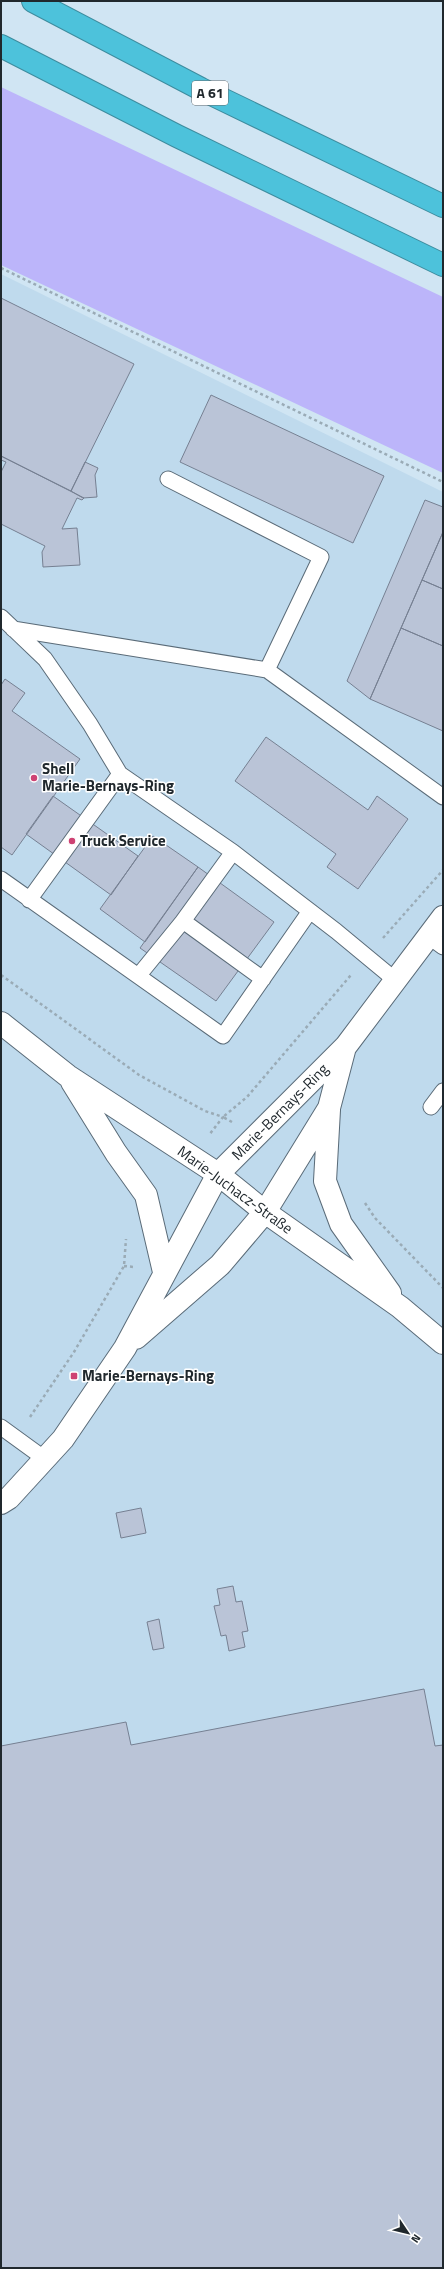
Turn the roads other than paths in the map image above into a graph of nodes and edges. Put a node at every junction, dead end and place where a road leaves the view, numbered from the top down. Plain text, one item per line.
1 (33, 1) edge
2 (1, 46) edge
3 (443, 206) edge
4 (443, 265) edge
5 (168, 479) dead end
6 (1, 617) edge
7 (13, 629) junction
8 (267, 670) junction
9 (120, 774) junction
10 (443, 797) edge
11 (233, 852) junction
12 (1, 879) edge
13 (29, 900) junction
14 (310, 911) junction
15 (443, 917) edge
16 (183, 921) junction
17 (436, 942) edge
18 (139, 975) junction
19 (263, 979) junction
20 (394, 979) junction
21 (1, 1023) edge
22 (346, 1046) junction
23 (68, 1076) junction
24 (443, 1090) edge
25 (432, 1107) dead end
26 (329, 1108) junction
27 (218, 1174) junction
28 (265, 1212) junction
29 (164, 1272) junction
30 (400, 1307) junction
31 (443, 1343) edge
32 (125, 1348) junction
33 (1, 1427) edge
34 (45, 1459) junction
35 (1, 1503) edge

1 - 3 highway, A 61
2 - 4 highway
5 - 8 lane
6 - 7 lane
7 - 8 lane
7 - 9 lane
8 - 10 lane
9 - 11 lane
9 - 13 lane
11 - 14 lane
11 - 16 lane
12 - 13 lane
13 - 18 lane
14 - 19 lane
14 - 20 lane
15 - 17 street, Marie-Bernays-Ring
16 - 18 lane
16 - 19 lane
17 - 20 street, Marie-Bernays-Ring
18 - 19 lane
20 - 22 street, Marie-Bernays-Ring
21 - 23 street, Marie-Juchacz-Straße
22 - 26 street, Marie-Bernays-Ring
22 - 27 street, Marie-Bernays-Ring
23 - 27 street, Marie-Juchacz-Straße
23 - 29 street, Marie-Juchacz-Straße
24 - 25 lane
26 - 28 street, Marie-Bernays-Ring
26 - 30 street, Marie-Juchacz-Straße
27 - 28 street, Marie-Juchacz-Straße
27 - 29 street, Marie-Bernays-Ring
28 - 30 street, Marie-Juchacz-Straße
28 - 32 street, Marie-Bernays-Ring
29 - 32 street, Marie-Bernays-Ring
30 - 31 street, Marie-Juchacz-Straße
32 - 34 street, Marie-Bernays-Ring
33 - 34 lane
34 - 35 street, Marie-Bernays-Ring

